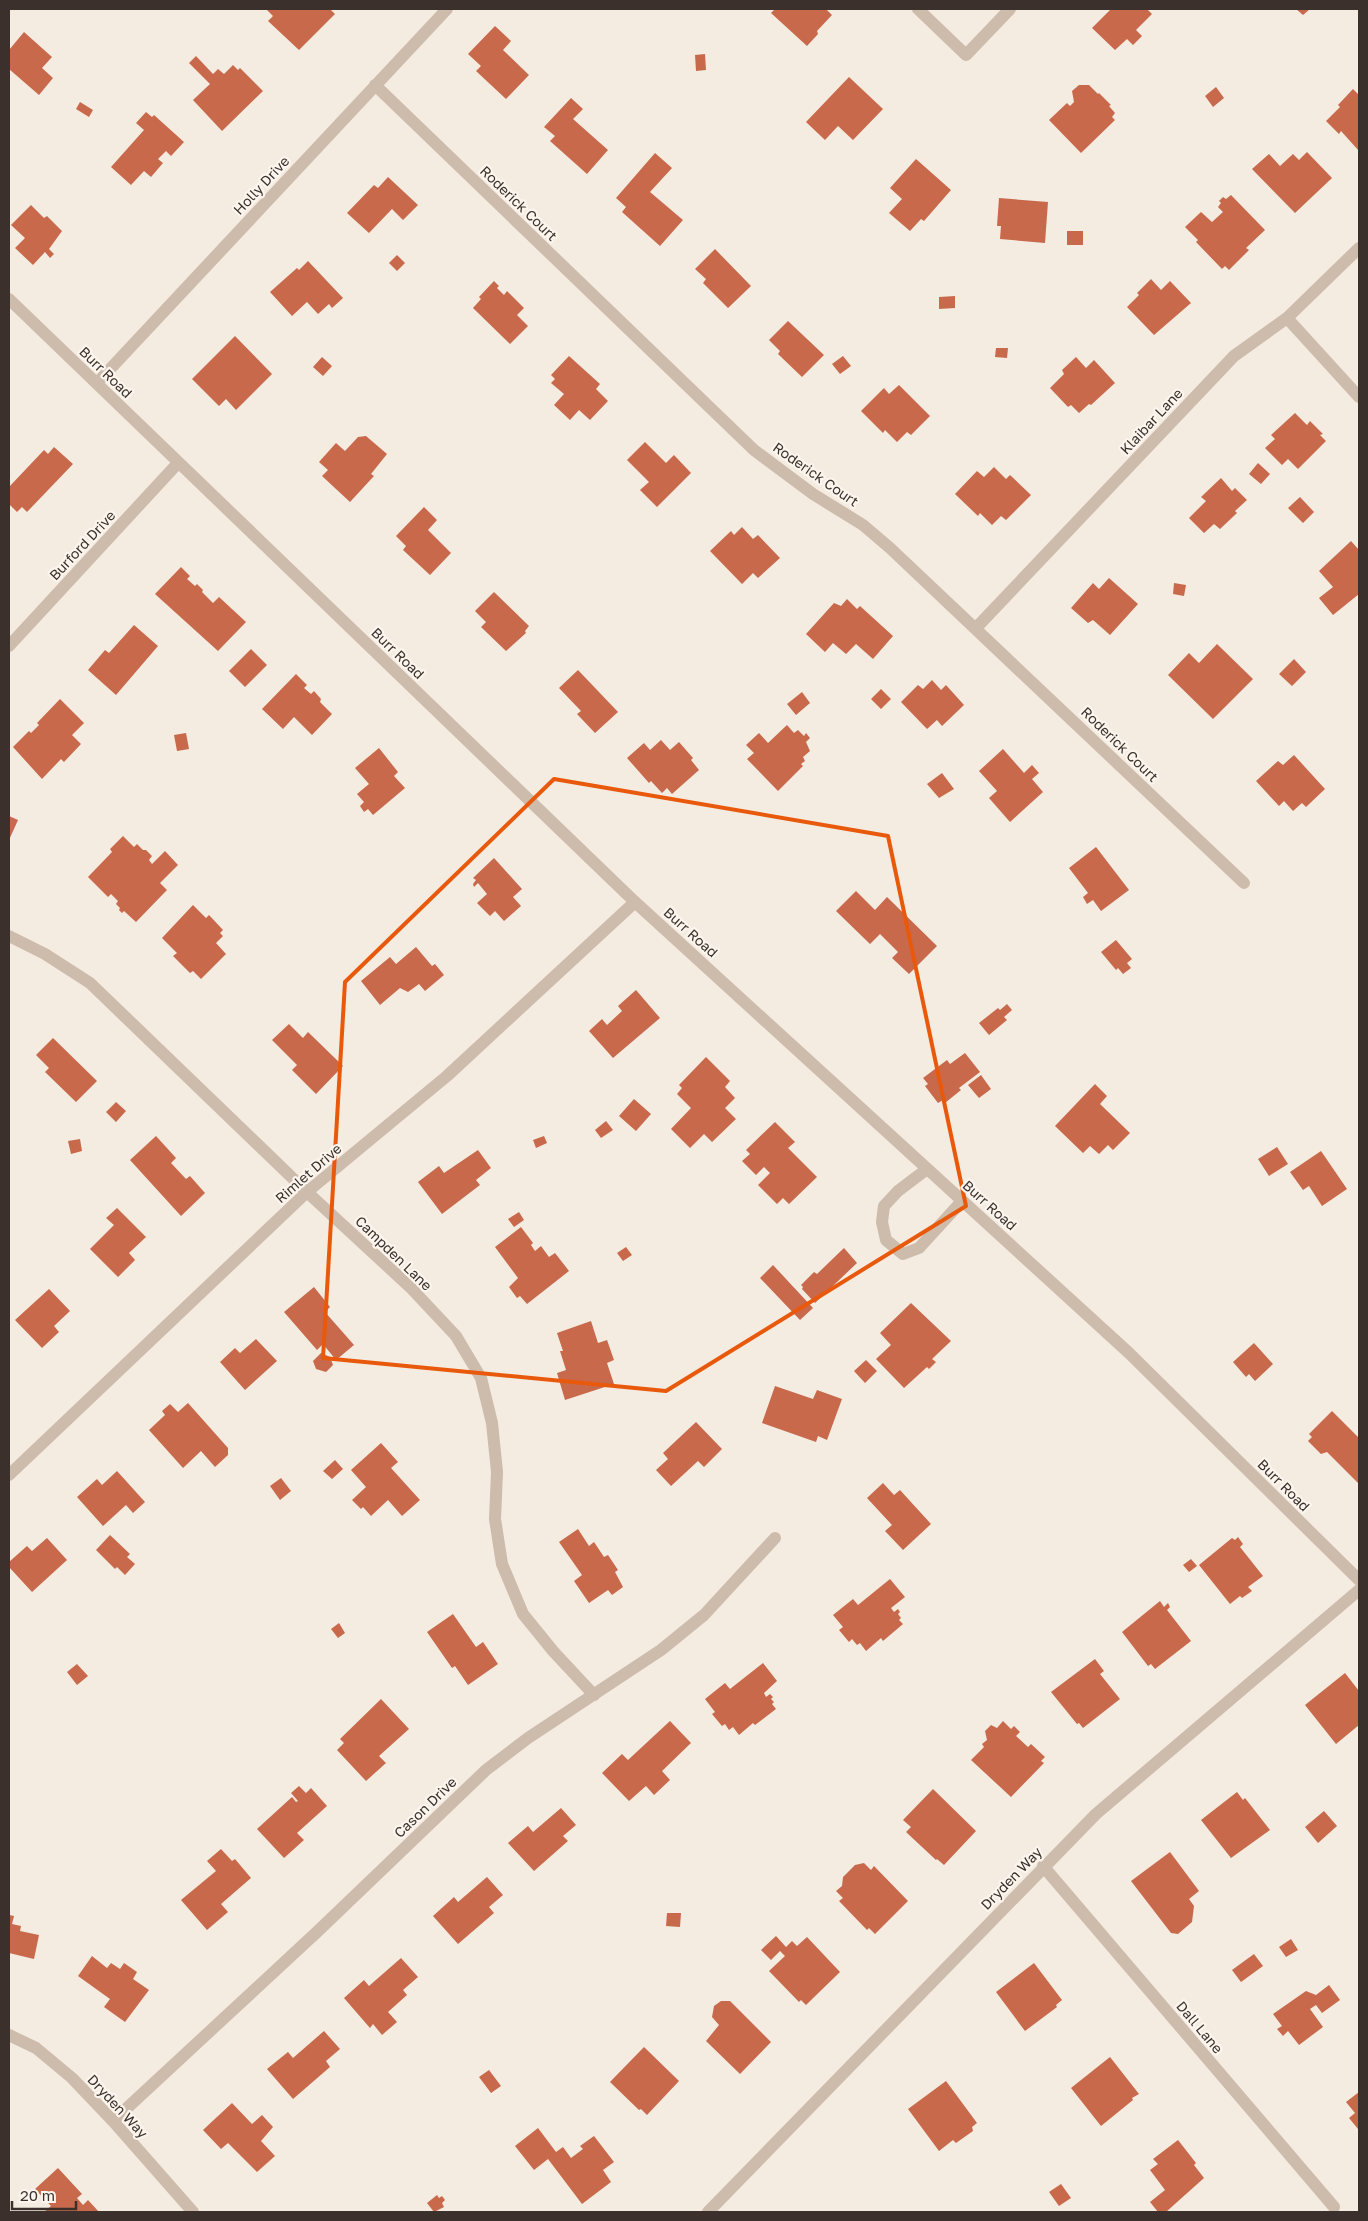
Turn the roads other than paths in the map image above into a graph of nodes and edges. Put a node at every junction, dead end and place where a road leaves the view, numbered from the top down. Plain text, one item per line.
1 (446, 9) edge
2 (918, 9) edge
3 (1010, 9) edge
4 (375, 85) junction
5 (1359, 248) edge
6 (9, 299) edge
7 (1287, 318) junction
8 (97, 383) junction
9 (1359, 397) edge
10 (178, 463) junction
11 (976, 628) junction
12 (9, 646) edge
13 (1244, 883) dead end
14 (635, 902) junction
15 (9, 936) edge
16 (928, 1169) junction
17 (307, 1192) junction
18 (962, 1201) junction
19 (9, 1475) edge
20 (775, 1538) dead end
21 (1359, 1580) edge
22 (1359, 1590) edge
23 (594, 1695) junction
24 (1043, 1866) junction
25 (9, 2035) edge
26 (114, 2121) junction
27 (1334, 2207) dead end
28 (193, 2212) edge
29 (708, 2212) edge

1 - 4 street, Holly Drive
2 - 3 street
4 - 8 street, Holly Drive
4 - 11 street, Roderick Court
5 - 7 street, Klaibar Lane
6 - 8 street, Burr Road
7 - 9 street
7 - 11 street, Klaibar Lane
8 - 10 street, Burr Road
10 - 12 street, Burford Drive
10 - 14 street, Burr Road
11 - 13 street, Roderick Court
14 - 16 street, Burr Road
14 - 17 street, Rimlet Drive
15 - 17 street, Campden Lane
16 - 18 street, Burr Road
16 - 18 street
17 - 19 street, Rimlet Drive
17 - 23 street, Campden Lane
18 - 21 street, Burr Road
20 - 23 street, Cason Drive
22 - 24 street, Dryden Way
23 - 26 street, Cason Drive
24 - 27 street, Dall Lane
24 - 29 street, Dryden Way
25 - 26 street, Dryden Way
26 - 28 street, Dryden Way

